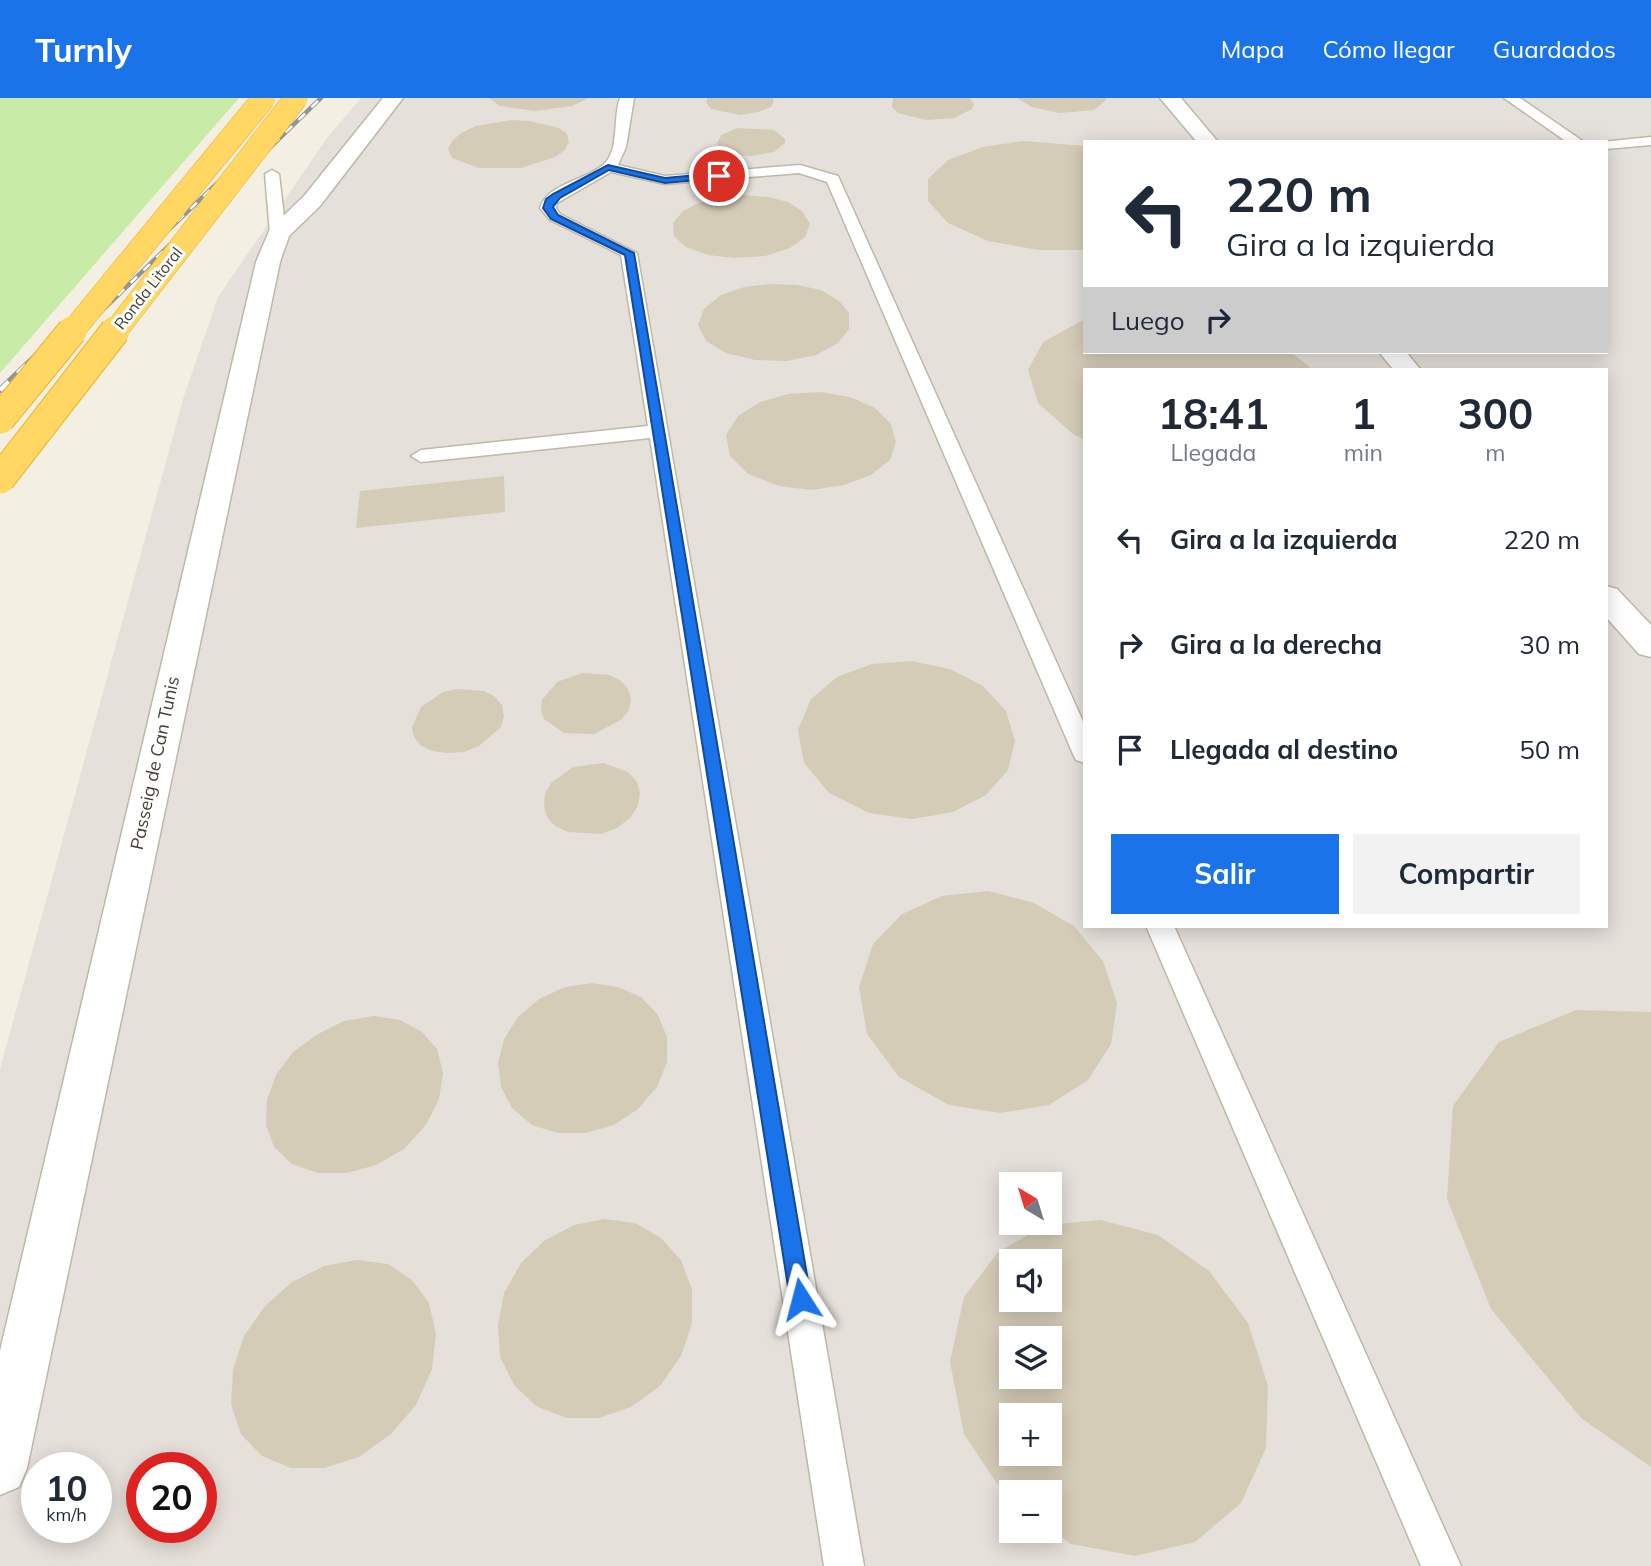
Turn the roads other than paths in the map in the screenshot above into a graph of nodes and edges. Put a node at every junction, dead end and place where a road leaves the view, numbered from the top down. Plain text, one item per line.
1 (264, 98) edge
2 (296, 98) edge
3 (393, 98) edge
4 (627, 98) edge
5 (1170, 98) edge
6 (1511, 98) edge
7 (1206, 140) edge
8 (1574, 140) edge
9 (1651, 141) edge
10 (1608, 145) edge
11 (608, 167) junction
12 (272, 174) dead end
13 (278, 234) junction
14 (1394, 354) edge
15 (1406, 368) edge
16 (0, 419) edge
17 (659, 431) junction
18 (421, 456) dead end
19 (0, 479) edge
20 (1608, 598) edge
21 (1651, 646) edge
22 (1083, 749) edge
23 (1161, 928) edge
24 (0, 1468) edge
25 (844, 1566) edge
26 (1441, 1566) edge

1 - 16 highway, Ronda Litoral, bridge
2 - 19 highway, Ronda Litoral, bridge
3 - 13 street, Passeig de Can Tunis
4 - 11 lane
5 - 7 street
6 - 8 lane
9 - 10 lane
11 - 17 lane
11 - 22 lane
12 - 13 lane
13 - 24 street, Passeig de Can Tunis
14 - 15 street
17 - 18 lane
17 - 25 lane
20 - 21 street
23 - 26 lane

